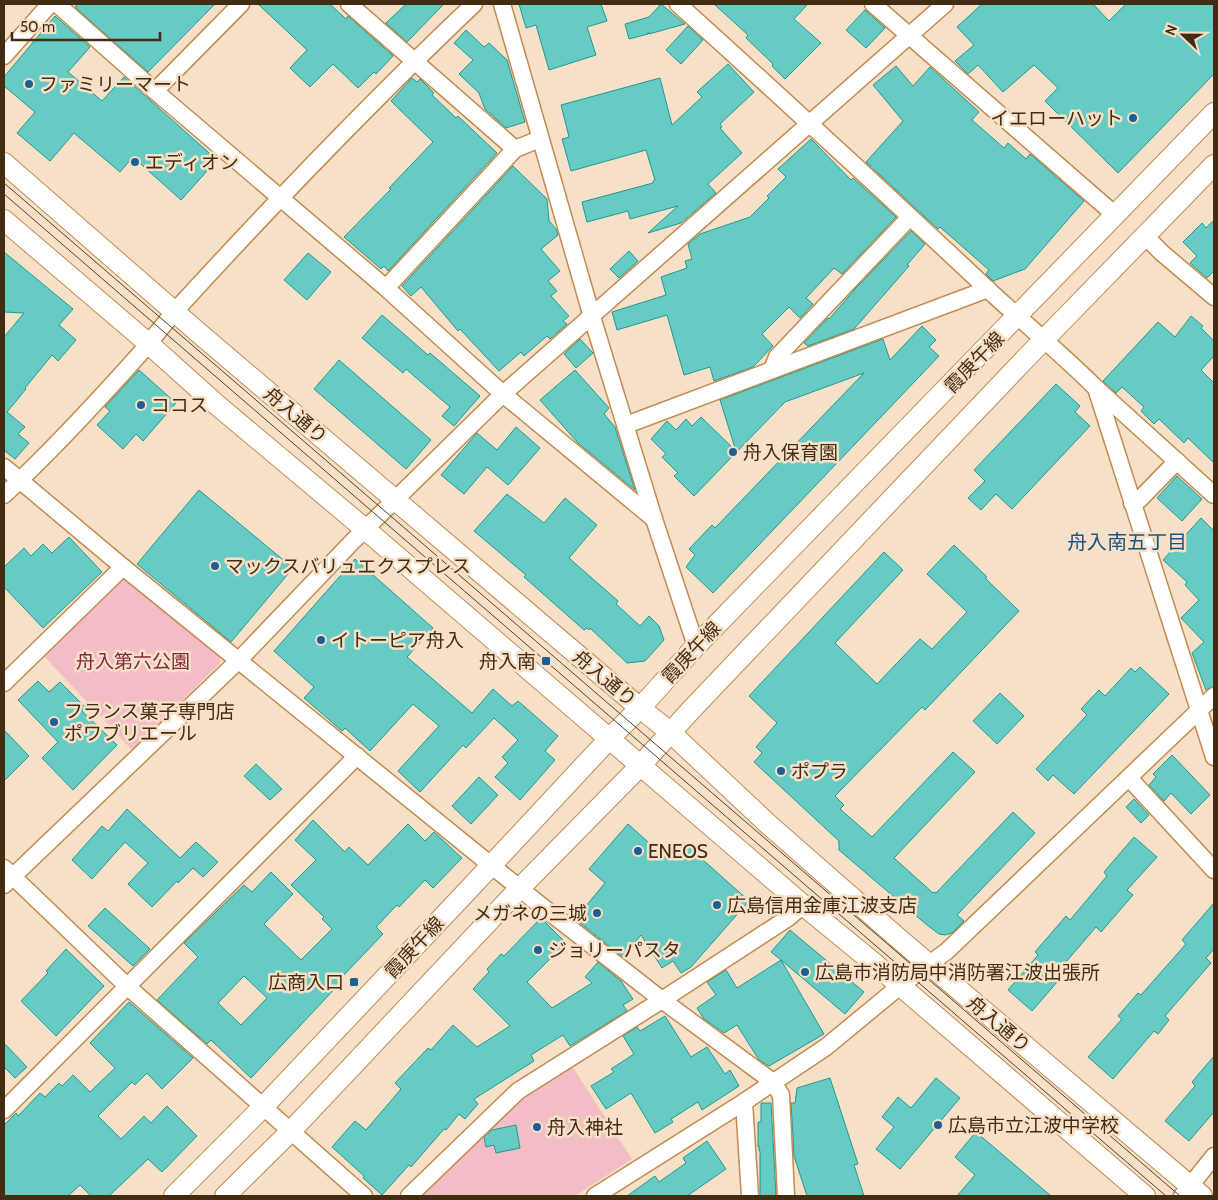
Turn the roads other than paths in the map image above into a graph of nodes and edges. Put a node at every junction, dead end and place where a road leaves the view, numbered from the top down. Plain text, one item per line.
1 (50, 4) edge
2 (57, 4) edge
3 (242, 4) edge
4 (349, 4) edge
5 (474, 4) edge
6 (502, 4) edge
7 (678, 4) edge
8 (874, 4) edge
9 (946, 4) edge
10 (910, 35) junction
11 (4, 56) edge
12 (414, 61) junction
13 (155, 91) junction
14 (1214, 113) edge
15 (811, 124) junction
16 (540, 139) junction
17 (514, 149) junction
18 (4, 164) edge
19 (1214, 164) edge
20 (281, 199) junction
21 (1114, 214) junction
22 (910, 217) junction
23 (4, 220) edge
24 (1145, 236) junction
25 (386, 288) junction
26 (988, 289) junction
27 (1214, 297) edge
28 (175, 312) junction
29 (592, 317) junction
30 (1018, 317) junction
31 (1044, 340) junction
32 (149, 344) junction
33 (772, 370) junction
34 (1096, 388) junction
35 (503, 394) junction
36 (626, 425) junction
37 (1177, 461) junction
38 (4, 467) edge
39 (19, 481) junction
40 (4, 495) edge
41 (1214, 495) edge
42 (395, 499) junction
43 (1132, 503) junction
44 (654, 519) junction
45 (365, 530) junction
46 (123, 567) junction
47 (696, 646) junction
48 (239, 660) junction
49 (4, 683) edge
50 (1214, 696) edge
51 (640, 708) junction
52 (1199, 711) junction
53 (670, 732) junction
54 (608, 739) junction
55 (357, 756) junction
56 (1214, 757) edge
57 (640, 766) junction
58 (1129, 778) junction
59 (492, 865) junction
60 (1214, 870) edge
61 (7, 876) edge
62 (520, 888) junction
63 (803, 905) junction
64 (929, 964) junction
65 (900, 986) junction
66 (128, 987) junction
67 (662, 1000) junction
68 (773, 1082) junction
69 (744, 1102) junction
70 (264, 1106) junction
71 (4, 1110) edge
72 (291, 1131) junction
73 (1214, 1156) edge
74 (1192, 1193) edge
75 (174, 1196) edge
76 (225, 1196) edge
77 (364, 1196) edge
78 (410, 1196) edge
79 (595, 1196) edge
80 (750, 1196) edge
81 (786, 1196) edge
82 (1145, 1196) edge

1 - 11 street
2 - 13 street
3 - 13 street
4 - 12 street
5 - 12 street
6 - 16 street
7 - 15 street
8 - 10 street
9 - 10 street
10 - 15 street
10 - 21 street
12 - 17 street
12 - 20 street
13 - 20 street
14 - 21 street, 霞庚午線
15 - 22 street
15 - 29 street
16 - 17 street
16 - 29 street
17 - 25 street
18 - 28 street, 舟入通り
19 - 24 street
20 - 25 street
20 - 28 street
21 - 30 street, 霞庚午線
22 - 26 street
22 - 33 street
23 - 32 street, 舟入通り
24 - 27 street
24 - 31 street
25 - 35 street
26 - 30 street
26 - 33 street
28 - 32 street
28 - 42 street, 舟入通り
29 - 35 street
29 - 36 street
30 - 31 street
30 - 47 street, 霞庚午線
31 - 34 street
31 - 53 street
32 - 39 street
32 - 45 street, 舟入通り
33 - 36 street
34 - 37 street
34 - 43 street
35 - 42 street
35 - 44 street
36 - 44 street
37 - 41 street
37 - 43 street
38 - 39 street
39 - 40 street
39 - 46 street
42 - 45 street
42 - 51 street, 舟入通り
43 - 52 street
44 - 47 street
45 - 48 street
45 - 54 street, 舟入通り
46 - 48 street
46 - 49 street
47 - 51 street, 霞庚午線
48 - 55 street
48 - 61 street
50 - 52 street
51 - 53 street, 舟入通り
51 - 54 street, 霞庚午線
52 - 56 street
52 - 58 street
53 - 57 street
53 - 64 street, 舟入通り
54 - 57 street, 舟入通り
54 - 59 street, 霞庚午線
55 - 59 street
55 - 66 street
57 - 62 street
57 - 63 street, 舟入通り
58 - 60 street
58 - 64 street
59 - 62 street
59 - 70 street, 霞庚午線
61 - 66 street
62 - 67 street
62 - 72 street
63 - 65 street, 舟入通り
63 - 67 street
64 - 65 street
64 - 74 street, 舟入通り
65 - 68 street
65 - 82 street, 舟入通り
66 - 70 street
66 - 71 street
67 - 68 street
67 - 78 street
68 - 69 street
68 - 81 street
69 - 79 street
69 - 80 street
70 - 72 street
70 - 75 street, 霞庚午線
72 - 76 street
72 - 77 street
73 - 74 street

